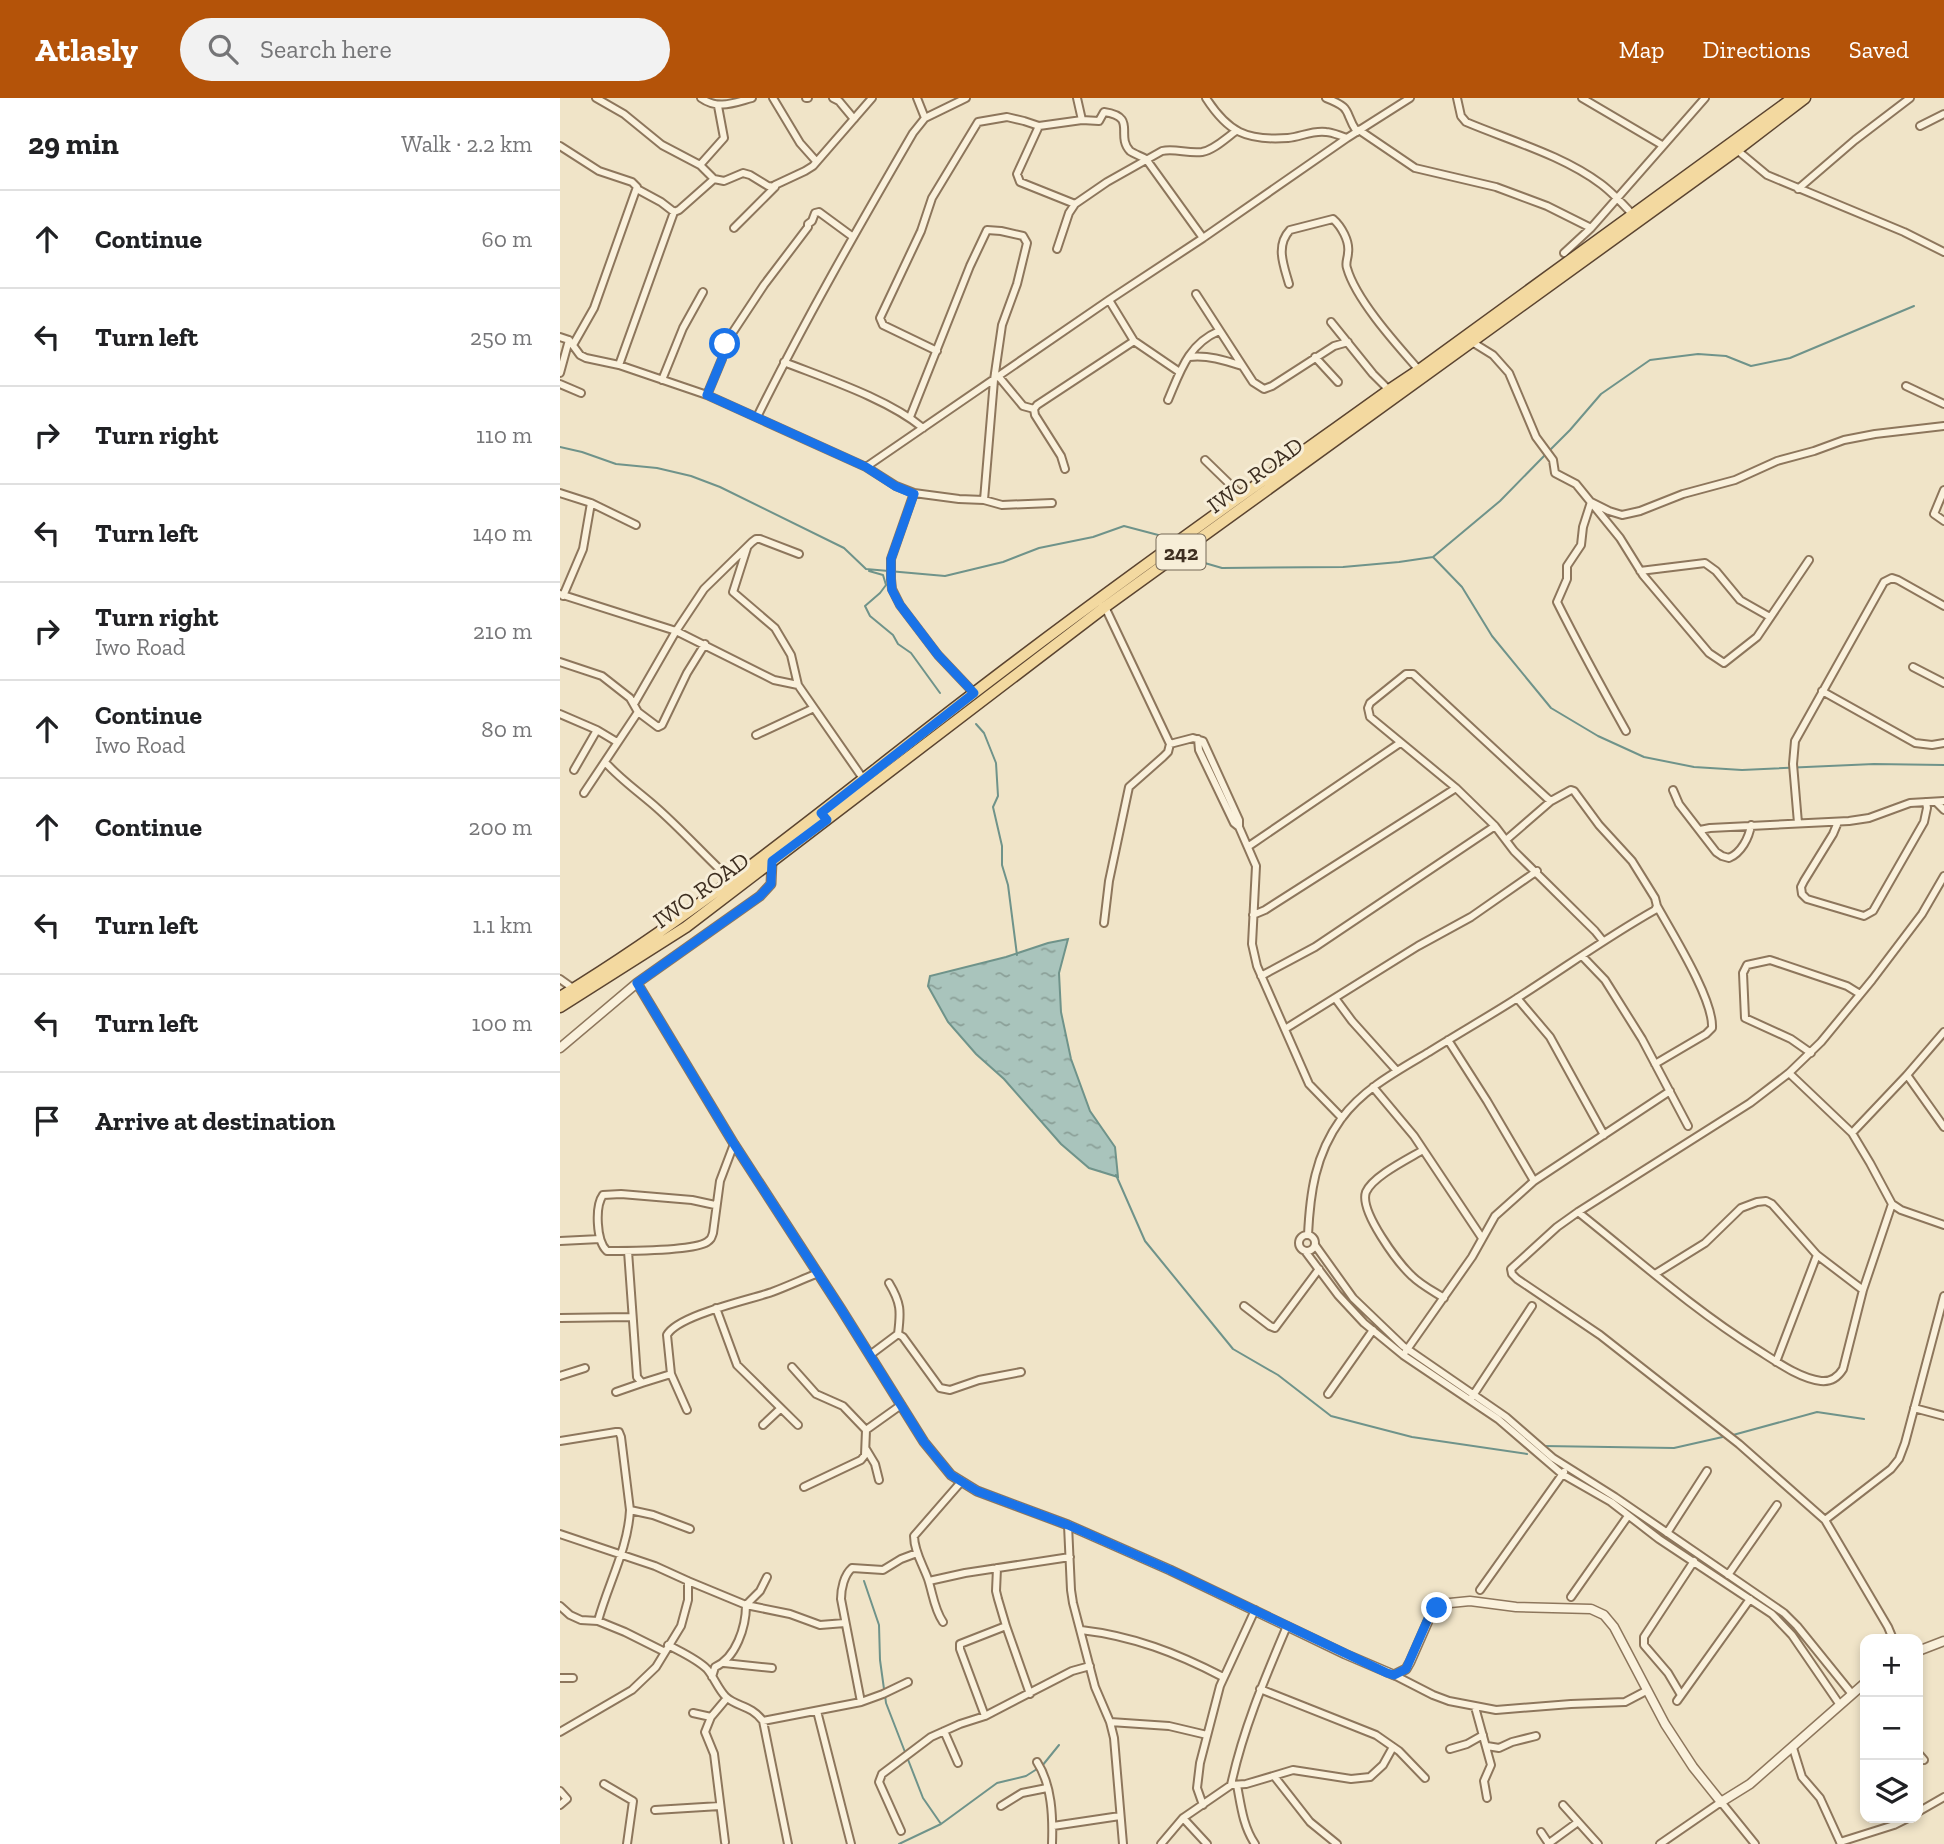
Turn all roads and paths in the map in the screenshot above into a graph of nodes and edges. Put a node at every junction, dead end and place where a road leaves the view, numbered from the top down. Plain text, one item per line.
1 (596, 98) edge
2 (701, 98) edge
3 (752, 98) edge
4 (773, 98) edge
5 (833, 98) edge
6 (872, 98) edge
7 (917, 98) edge
8 (966, 98) edge
9 (1077, 98) edge
10 (1206, 98) edge
11 (1326, 98) edge
12 (1410, 98) edge
13 (1457, 98) edge
14 (1582, 98) edge
15 (1705, 98) edge
16 (1793, 98) edge
17 (1805, 98) edge
18 (1910, 98) edge
19 (718, 106) junction
20 (1944, 114) edge
21 (925, 118) junction
22 (854, 119) junction
23 (1082, 120) junction
24 (1920, 126) dead end
25 (1039, 127) junction
26 (1236, 131) junction
27 (1358, 131) junction
28 (1346, 138) junction
29 (1662, 145) junction
30 (560, 146) edge
31 (1737, 150) junction
32 (1146, 159) junction
33 (816, 161) junction
34 (700, 165) junction
35 (714, 179) junction
36 (775, 187) junction
37 (637, 189) junction
38 (1798, 189) junction
39 (1617, 198) junction
40 (1075, 204) junction
41 (674, 212) junction
42 (1633, 215) junction
43 (734, 228) dead end
44 (1591, 228) junction
45 (853, 237) junction
46 (1203, 238) junction
47 (1057, 249) dead end
48 (1944, 252) edge
49 (1564, 253) dead end
50 (1289, 284) dead end
51 (703, 292) dead end
52 (1196, 294) dead end
53 (1109, 300) junction
54 (1331, 321) dead end
55 (1219, 331) junction
56 (560, 337) edge
57 (1134, 341) junction
58 (1348, 342) junction
59 (1472, 342) junction
60 (571, 343) junction
61 (937, 351) junction
62 (1189, 357) junction
63 (1315, 357) junction
64 (784, 362) junction
65 (619, 365) junction
66 (1242, 366) junction
67 (1178, 370) junction
68 (1419, 370) junction
69 (560, 373) edge
70 (996, 378) junction
71 (662, 380) junction
72 (1338, 382) dead end
73 (560, 384) edge
74 (1906, 386) dead end
75 (1389, 390) junction
76 (581, 393) dead end
77 (707, 395) junction
78 (1168, 400) dead end
79 (1944, 404) edge
80 (1034, 409) junction
81 (757, 417) junction
82 (910, 417) junction
83 (1353, 422) junction
84 (1944, 426) edge
85 (923, 428) junction
86 (1205, 460) dead end
87 (866, 467) junction
88 (1065, 469) dead end
89 (1944, 490) edge
90 (560, 493) edge
91 (914, 494) junction
92 (1242, 496) junction
93 (984, 500) junction
94 (1591, 502) junction
95 (591, 503) junction
96 (1052, 503) dead end
97 (1944, 521) edge
98 (636, 525) dead end
99 (747, 548) junction
100 (799, 554) dead end
101 (1809, 560) dead end
102 (728, 565) junction
103 (740, 569) junction
104 (1640, 571) junction
105 (561, 595) edge
106 (1944, 606) edge
107 (1105, 607) junction
108 (1770, 617) junction
109 (676, 631) junction
110 (705, 644) junction
111 (560, 663) edge
112 (1913, 667) dead end
113 (1944, 683) edge
114 (798, 685) junction
115 (1822, 691) junction
116 (974, 693) junction
117 (634, 704) junction
118 (814, 708) junction
119 (638, 712) junction
120 (560, 714) edge
121 (597, 730) junction
122 (1626, 731) dead end
123 (756, 735) dead end
124 (617, 742) junction
125 (1400, 743) junction
126 (1944, 743) edge
127 (1170, 744) junction
128 (605, 762) junction
129 (574, 770) dead end
130 (864, 780) junction
131 (1456, 788) junction
132 (1673, 790) dead end
133 (584, 793) dead end
134 (1551, 801) junction
135 (1944, 801) edge
136 (1926, 802) junction
137 (1936, 802) junction
138 (1944, 810) edge
139 (824, 816) junction
140 (1838, 822) junction
141 (1798, 823) junction
142 (1751, 825) junction
143 (1495, 826) junction
144 (1700, 830) junction
145 (1506, 841) junction
146 (1249, 846) junction
147 (772, 861) junction
148 (1537, 872) junction
149 (1944, 876) edge
150 (731, 880) junction
151 (1657, 906) junction
152 (1253, 915) junction
153 (1104, 923) dead end
154 (1603, 941) junction
155 (1582, 956) junction
156 (1261, 976) junction
157 (560, 979) edge
158 (637, 983) junction
159 (573, 989) junction
160 (1860, 995) junction
161 (560, 998) edge
162 (1335, 998) junction
163 (1517, 998) junction
164 (560, 1007) edge
165 (1285, 1029) junction
166 (1944, 1032) edge
167 (1448, 1040) junction
168 (560, 1048) edge
169 (1811, 1053) junction
170 (1656, 1064) junction
171 (1397, 1071) junction
172 (1789, 1073) junction
173 (1907, 1075) junction
174 (1373, 1087) junction
175 (1671, 1091) junction
176 (1342, 1118) junction
177 (1688, 1126) dead end
178 (1944, 1127) edge
179 (1852, 1133) junction
180 (1604, 1135) junction
181 (734, 1144) junction
182 (1423, 1150) junction
183 (1534, 1181) junction
184 (1892, 1204) junction
185 (715, 1205) junction
186 (1578, 1212) junction
187 (1944, 1225) edge
188 (1308, 1235) junction
189 (1482, 1238) junction
190 (600, 1239) junction
191 (560, 1241) edge
192 (1315, 1245) junction
193 (628, 1251) junction
194 (1305, 1251) junction
195 (1817, 1255) junction
196 (1319, 1269) junction
197 (818, 1272) junction
198 (1655, 1274) junction
199 (889, 1283) dead end
200 (1863, 1290) junction
201 (1944, 1296) edge
202 (1444, 1298) junction
203 (1244, 1306) dead end
204 (1532, 1306) dead end
205 (716, 1308) junction
206 (560, 1318) edge
207 (632, 1318) junction
208 (1935, 1328) junction
209 (1373, 1330) junction
210 (1944, 1330) edge
211 (898, 1334) junction
212 (1406, 1352) junction
213 (870, 1355) junction
214 (1776, 1362) junction
215 (792, 1367) dead end
216 (586, 1368) dead end
217 (1021, 1372) dead end
218 (671, 1374) junction
219 (560, 1376) edge
220 (642, 1383) junction
221 (616, 1392) dead end
222 (1328, 1394) dead end
223 (1474, 1395) junction
224 (1469, 1402) junction
225 (901, 1405) junction
226 (1914, 1408) junction
227 (687, 1409) dead end
228 (780, 1409) junction
229 (1944, 1416) edge
230 (763, 1425) dead end
231 (799, 1425) dead end
232 (866, 1430) junction
233 (560, 1441) edge
234 (865, 1447) junction
235 (1567, 1468) junction
236 (1707, 1471) dead end
237 (1562, 1474) junction
238 (879, 1480) dead end
239 (961, 1482) junction
240 (804, 1487) dead end
241 (1777, 1505) dead end
242 (630, 1510) junction
243 (1628, 1516) junction
244 (1825, 1520) junction
245 (1068, 1525) junction
246 (690, 1529) dead end
247 (1667, 1533) junction
248 (560, 1534) edge
249 (622, 1553) junction
250 (917, 1553) junction
251 (1070, 1557) junction
252 (1694, 1561) junction
253 (997, 1568) junction
254 (1728, 1575) junction
255 (767, 1577) dead end
256 (688, 1581) junction
257 (929, 1581) junction
258 (1479, 1590) dead end
259 (1571, 1597) dead end
260 (1750, 1600) junction
261 (747, 1605) junction
262 (560, 1606) edge
263 (1255, 1610) junction
264 (598, 1622) junction
265 (943, 1622) dead end
266 (845, 1623) junction
267 (1006, 1626) junction
268 (1287, 1626) junction
269 (1081, 1630) junction
270 (1891, 1634) edge
271 (1944, 1641) edge
272 (666, 1649) junction
273 (1923, 1649) edge
274 (724, 1663) junction
275 (1090, 1666) junction
276 (772, 1668) dead end
277 (712, 1672) junction
278 (1394, 1675) junction
279 (560, 1678) edge
280 (573, 1678) dead end
281 (1223, 1678) junction
282 (908, 1682) dead end
283 (1260, 1689) junction
284 (1860, 1690) edge
285 (1646, 1691) junction
286 (1030, 1694) junction
287 (1852, 1694) junction
288 (727, 1698) junction
289 (861, 1702) junction
290 (1840, 1705) junction
291 (1475, 1707) junction
292 (817, 1711) junction
293 (693, 1713) dead end
294 (985, 1716) junction
295 (711, 1717) junction
296 (763, 1721) junction
297 (1110, 1722) junction
298 (944, 1731) junction
299 (560, 1732) edge
300 (1208, 1735) junction
301 (1483, 1735) junction
302 (1536, 1736) dead end
303 (1487, 1746) junction
304 (1393, 1747) junction
305 (1793, 1748) junction
306 (1450, 1749) dead end
307 (1037, 1762) dead end
308 (958, 1763) dead end
309 (1274, 1776) junction
310 (1425, 1777) dead end
311 (604, 1784) dead end
312 (1234, 1785) junction
313 (1047, 1788) junction
314 (560, 1791) edge
315 (1944, 1797) edge
316 (1487, 1798) dead end
317 (1721, 1802) junction
318 (560, 1805) edge
319 (1203, 1805) junction
320 (1563, 1805) dead end
321 (720, 1806) junction
322 (1001, 1806) dead end
323 (1923, 1809) edge
324 (655, 1810) dead end
325 (1120, 1816) junction
326 (1183, 1818) junction
327 (1578, 1822) junction
328 (1898, 1823) edge
329 (1053, 1826) junction
330 (901, 1831) dead end
331 (1541, 1832) dead end
332 (725, 1842) dead end
333 (1841, 1843) edge
334 (628, 1844) edge
335 (788, 1844) edge
336 (851, 1844) edge
337 (1052, 1844) edge
338 (1123, 1844) edge
339 (1161, 1844) edge
340 (1207, 1844) edge
341 (1255, 1844) edge
342 (1337, 1844) edge
343 (1548, 1844) edge
344 (1598, 1844) edge
345 (1660, 1844) edge
346 (1755, 1844) edge

1 - 34 street
2 - 19 street
3 - 19 street
4 - 33 street
5 - 22 street
6 - 22 street
7 - 21 street
8 - 21 street
9 - 23 street
10 - 26 street
11 - 27 street
12 - 27 street
13 - 39 street
14 - 29 street
15 - 29 street
16 - 42 main road, IWO ROAD
17 - 31 main road, IWO ROAD / 242
18 - 38 street
19 - 34 street
20 - 24 street
21 - 45 street
22 - 33 street
23 - 25 street
23 - 32 street
25 - 40 street
25 - 61 street
26 - 28 street
26 - 32 street
27 - 28 street
27 - 44 street
28 - 46 street
29 - 39 street
30 - 37 street
31 - 38 street
31 - 59 main road, IWO ROAD / 242
32 - 40 street
32 - 46 street
33 - 36 street
34 - 35 street
35 - 36 street
35 - 41 street
36 - 43 street
37 - 41 street
37 - 60 street
38 - 48 street
39 - 42 street
39 - 44 street
40 - 47 street
41 - 65 street
42 - 68 main road, IWO ROAD
44 - 49 street
45 - 64 street
45 - 77 street
46 - 53 street
50 - 68 street
51 - 71 street
52 - 55 street
53 - 57 street
53 - 70 street
54 - 58 street
55 - 62 street
55 - 66 street
56 - 60 street
57 - 67 street
57 - 80 street
58 - 63 street
58 - 75 street
59 - 83 main road, IWO ROAD / 242
59 - 94 street
60 - 65 street
60 - 69 street
61 - 70 street
61 - 82 street
62 - 66 street
62 - 67 street
63 - 66 street
63 - 72 street
64 - 81 street
64 - 82 street
65 - 71 street
67 - 78 street
68 - 75 main road, IWO ROAD
70 - 80 street
70 - 85 street
70 - 93 street
71 - 77 street
73 - 76 street
74 - 79 street
75 - 83 main road, IWO ROAD
77 - 81 street
80 - 88 street
81 - 87 street
82 - 85 street
83 - 92 main road, IWO ROAD
83 - 107 main road, IWO ROAD / 242
84 - 94 street
85 - 87 street
86 - 92 street
87 - 91 street
89 - 97 street
90 - 95 street
91 - 93 street
91 - 116 street
92 - 116 main road, IWO ROAD
93 - 96 street
94 - 104 street
94 - 122 street
95 - 98 street
95 - 105 street
99 - 100 street
99 - 102 street
99 - 103 street
101 - 108 street
102 - 103 street
102 - 109 street
103 - 114 street
104 - 108 street
104 - 108 street
105 - 109 street
106 - 115 street
107 - 127 street
107 - 139 main road, IWO ROAD / 242
109 - 110 street
109 - 117 street
110 - 114 street
110 - 119 street
111 - 117 street
112 - 113 street
114 - 118 street
115 - 126 street
115 - 141 street
116 - 130 main road, IWO ROAD
117 - 119 street
118 - 123 street
118 - 130 street
119 - 124 street
120 - 121 street
121 - 124 street
121 - 129 street
124 - 128 street
125 - 131 street
125 - 134 street
125 - 146 street
127 - 146 street
127 - 153 street
128 - 133 street
128 - 150 street
130 - 139 main road, IWO ROAD
131 - 143 street
131 - 152 street
132 - 144 street
134 - 145 street
134 - 151 street
135 - 137 street
136 - 137 street
136 - 140 street
136 - 140 street
137 - 138 street
139 - 147 main road, IWO ROAD / 242
139 - 150 main road, IWO ROAD
140 - 141 street
141 - 142 street
142 - 144 street
142 - 144 street
143 - 145 street
143 - 156 street
145 - 148 street
146 - 152 street
147 - 158 street
147 - 164 main road, IWO ROAD / 242
148 - 154 street
148 - 162 street
149 - 160 street
150 - 159 main road, IWO ROAD
151 - 154 street
151 - 170 street
152 - 156 street
154 - 155 street
155 - 163 street
155 - 170 street
156 - 165 street
157 - 159 street
158 - 168 street
158 - 181 street
159 - 161 main road, IWO ROAD
160 - 169 street
160 - 169 street
162 - 165 street
162 - 171 street
163 - 167 street
163 - 180 street
165 - 176 street
166 - 173 street
167 - 171 street
167 - 183 street
169 - 172 street
170 - 175 street
171 - 174 street
172 - 179 street
172 - 186 street
173 - 178 street
173 - 179 street
174 - 176 street
174 - 182 street
175 - 177 street
175 - 180 street
176 - 188 street
179 - 184 street
180 - 183 street
181 - 185 street
181 - 197 street
182 - 189 street
182 - 202 street
183 - 189 street
184 - 187 street
184 - 200 street
185 - 190 street
185 - 193 street
186 - 198 street
186 - 244 street
188 - 192 street
188 - 194 street
189 - 202 street
190 - 191 street
190 - 193 street
192 - 194 street
192 - 212 street
193 - 207 street
194 - 196 street
195 - 198 street
195 - 200 street
195 - 214 street
196 - 203 street
196 - 209 street
197 - 205 street
197 - 213 street
198 - 214 street
199 - 211 street
200 - 214 street
201 - 208 street
202 - 212 street
204 - 223 street
205 - 218 street
205 - 228 street
206 - 207 street
207 - 220 street
208 - 210 street
208 - 226 street
209 - 212 street
209 - 222 street
211 - 213 street
211 - 217 street
212 - 223 street
212 - 224 street
213 - 225 street
215 - 232 street
216 - 219 street
218 - 220 street
218 - 227 street
220 - 221 street
223 - 224 street
223 - 235 street
224 - 237 street
225 - 232 street
225 - 239 street
226 - 229 street
226 - 244 street
228 - 230 street
228 - 231 street
232 - 234 street
233 - 242 street
234 - 238 street
234 - 240 street
235 - 237 street
235 - 247 street
236 - 247 street
237 - 243 street
237 - 258 street
239 - 245 street
239 - 250 street
241 - 254 street
242 - 246 street
242 - 249 street
243 - 252 street
243 - 259 street
244 - 270 street
245 - 251 street
245 - 263 street
247 - 254 street
248 - 249 street
249 - 256 street
249 - 264 street
250 - 257 street
250 - 266 street
251 - 253 street
251 - 269 street
252 - 260 street
252 - 260 street
253 - 257 street
253 - 267 street
254 - 287 street
255 - 261 street
256 - 261 street
256 - 272 street
257 - 265 street
260 - 290 street
261 - 266 street
261 - 274 street
262 - 264 street
263 - 268 street
263 - 281 street
264 - 272 street
266 - 289 street
267 - 286 street
267 - 294 street
268 - 278 street
268 - 283 street
269 - 275 street
269 - 281 street
271 - 273 street
272 - 277 street
272 - 299 street
274 - 276 street
274 - 277 street
275 - 286 street
275 - 297 street
277 - 288 street
278 - 285 street
278 - 291 street
279 - 280 street
281 - 300 street
282 - 289 street
283 - 304 street
283 - 312 street
284 - 287 street
285 - 291 street
285 - 317 street
286 - 294 street
287 - 290 street
288 - 295 street
288 - 296 street
289 - 292 street
290 - 305 street
291 - 301 street
292 - 296 street
292 - 336 street
293 - 295 street
294 - 298 street
295 - 321 street
296 - 335 street
297 - 300 street
297 - 325 street
298 - 308 street
298 - 330 street
300 - 319 street
301 - 303 street
301 - 306 street
302 - 303 street
303 - 316 street
304 - 309 street
304 - 310 street
305 - 317 street
305 - 333 street
307 - 313 street
309 - 312 street
309 - 342 street
311 - 334 street
312 - 319 street
312 - 341 street
313 - 322 street
313 - 329 street
314 - 318 street
315 - 323 street
317 - 345 street
317 - 346 street
319 - 326 street
320 - 327 street
321 - 324 street
321 - 332 street
325 - 329 street
325 - 338 street
326 - 339 street
326 - 340 street
327 - 343 street
327 - 344 street
328 - 333 street
329 - 337 street
331 - 343 street

